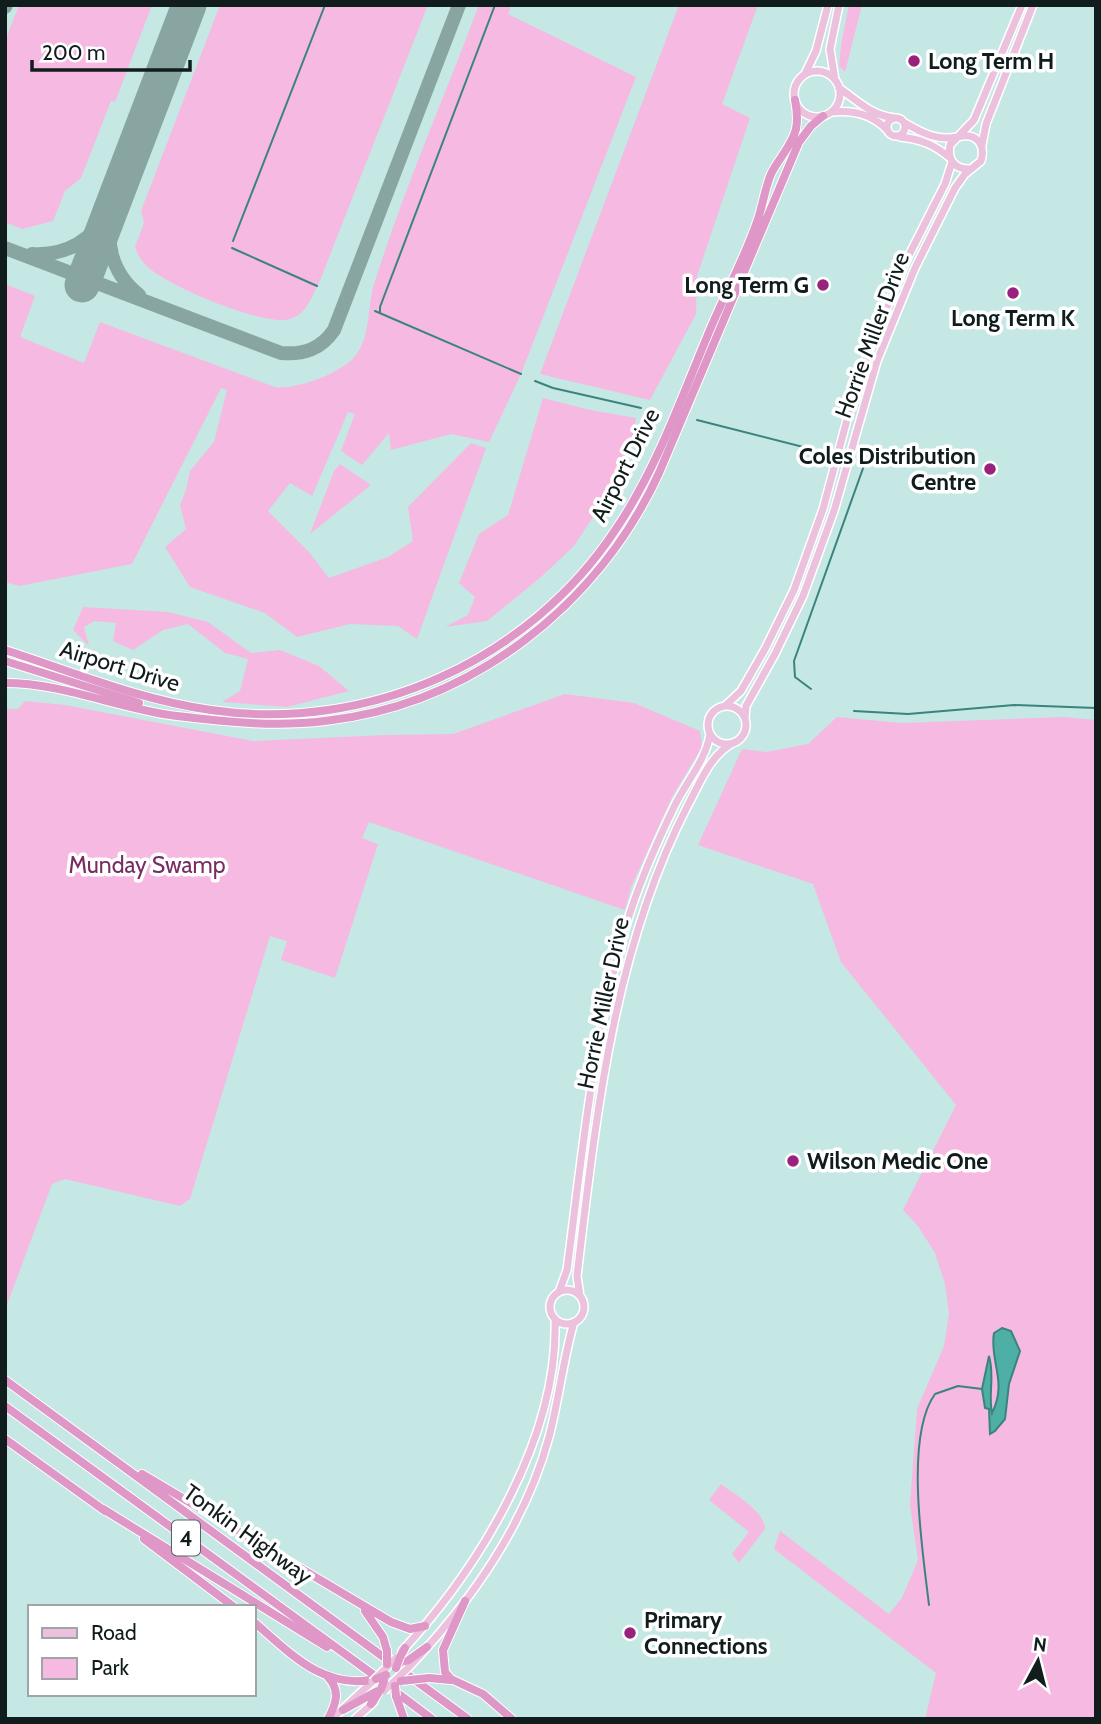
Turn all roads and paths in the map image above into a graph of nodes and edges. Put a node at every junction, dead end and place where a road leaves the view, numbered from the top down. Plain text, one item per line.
1 (828, 5) edge
2 (839, 5) edge
3 (1022, 5) edge
4 (1033, 5) edge
5 (804, 75) junction
6 (837, 85) junction
7 (794, 100) junction
8 (827, 114) junction
9 (895, 118) junction
10 (905, 124) junction
11 (888, 131) junction
12 (899, 136) junction
13 (958, 137) junction
14 (982, 145) junction
15 (951, 160) junction
16 (973, 168) junction
17 (6, 650) edge
18 (5, 662) edge
19 (5, 683) edge
20 (725, 706) junction
21 (744, 718) junction
22 (227, 722) junction
23 (710, 734) junction
24 (735, 742) junction
25 (559, 1292) junction
26 (580, 1296) junction
27 (555, 1319) junction
28 (574, 1322) junction
29 (5, 1380) edge
30 (5, 1406) edge
31 (5, 1439) edge
32 (109, 1455) junction
33 (103, 1509) junction
34 (465, 1601) junction
35 (231, 1605) edge
36 (362, 1606) junction
37 (256, 1624) edge
38 (425, 1626) junction
39 (427, 1647) joint
40 (405, 1648) joint
41 (404, 1660) junction
42 (389, 1671) junction
43 (372, 1675) junction
44 (328, 1677) junction
45 (457, 1682) junction
46 (394, 1683) junction
47 (375, 1689) junction
48 (371, 1704) joint
49 (343, 1710) joint
50 (330, 1719) edge
51 (355, 1719) edge
52 (404, 1719) edge
53 (432, 1719) edge
54 (468, 1719) edge
55 (512, 1719) edge

1 - 5 main road
2 - 6 main road
3 - 13 main road
4 - 14 main road
5 - 6 main road
5 - 7 main road
6 - 8 main road
6 - 9 main road
7 - 8 main road
7 - 17 highway, Airport Drive
8 - 11 main road
8 - 22 highway, Airport Drive
9 - 10 main road
9 - 11 main road
10 - 12 main road
10 - 13 main road
11 - 12 main road
12 - 15 main road
13 - 14 main road
13 - 15 main road
14 - 16 main road
15 - 16 main road
15 - 20 main road, Horrie Miller Drive
16 - 21 main road, Horrie Miller Drive
18 - 22 highway
19 - 22 highway
20 - 21 main road
20 - 23 main road
21 - 24 main road
23 - 24 main road
23 - 25 main road, Horrie Miller Drive
24 - 26 main road, Horrie Miller Drive
25 - 26 main road
25 - 27 main road, Horrie Miller Drive
26 - 28 main road, Horrie Miller Drive
27 - 28 main road
27 - 38 main road, Horrie Miller Drive
28 - 34 main road, Horrie Miller Drive
29 - 32 highway, Tonkin Highway / 4
30 - 43 highway, Tonkin Highway / 4
31 - 33 highway
32 - 36 highway
32 - 54 highway, Tonkin Highway / 4
33 - 35 highway
33 - 43 highway
34 - 39 main road, Horrie Miller Drive
34 - 45 highway
36 - 38 highway
36 - 42 highway, bridge
37 - 44 highway
38 - 40 main road, Horrie Miller Drive
39 - 41 highway
40 - 41 highway
41 - 42 highway, bridge
41 - 46 main road, bridge
42 - 43 highway, bridge
42 - 46 highway, bridge
42 - 47 highway, bridge
43 - 47 highway, bridge
43 - 53 highway, Tonkin Highway / 4
44 - 47 highway
44 - 50 highway
45 - 46 highway, bridge
45 - 55 highway
46 - 47 highway, bridge
46 - 52 highway, bridge
47 - 48 highway
47 - 49 highway
48 - 51 main road
49 - 50 main road

